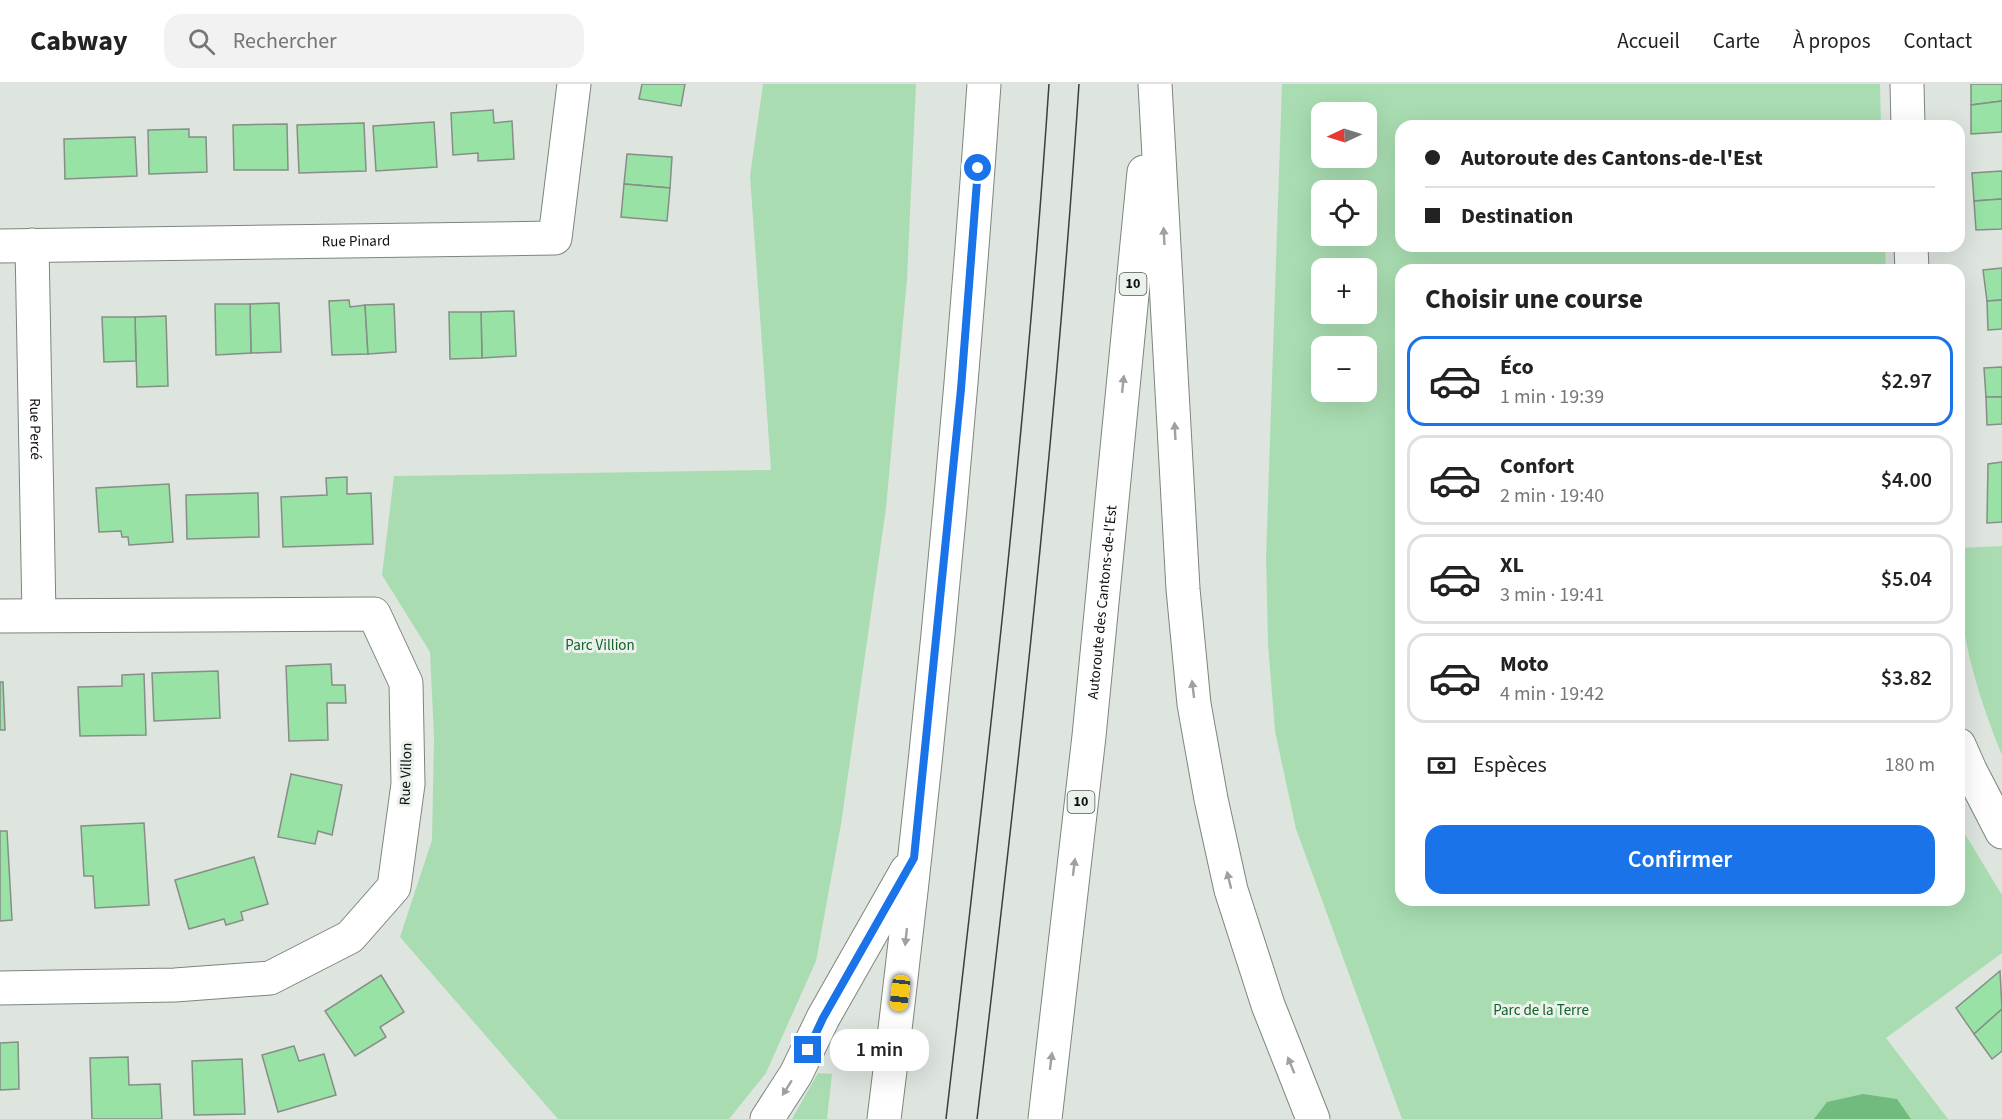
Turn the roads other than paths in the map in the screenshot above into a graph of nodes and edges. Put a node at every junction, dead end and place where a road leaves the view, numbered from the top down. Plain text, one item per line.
1 (574, 84) edge
2 (984, 84) edge
3 (1154, 84) edge
4 (1906, 84) edge
5 (1908, 120) edge
6 (16, 245) edge
7 (39, 615) junction
8 (0, 616) edge
9 (1965, 759) edge
10 (2002, 832) edge
11 (914, 858) junction
12 (0, 988) edge
13 (766, 1119) edge
14 (885, 1119) edge
15 (1045, 1119) edge
16 (1313, 1119) edge

1 - 6 main road, Rue Pinard
2 - 11 main road
15 -> 3 main road, Autoroute des Cantons-de-l'Est / 10
16 -> 3 main road
4 - 5 main road
6 - 7 main road, Rue Percé
7 - 8 main road, Rue Villon
7 - 12 main road, Rue Villon
9 - 10 main road
11 -> 13 main road
11 -> 14 main road

